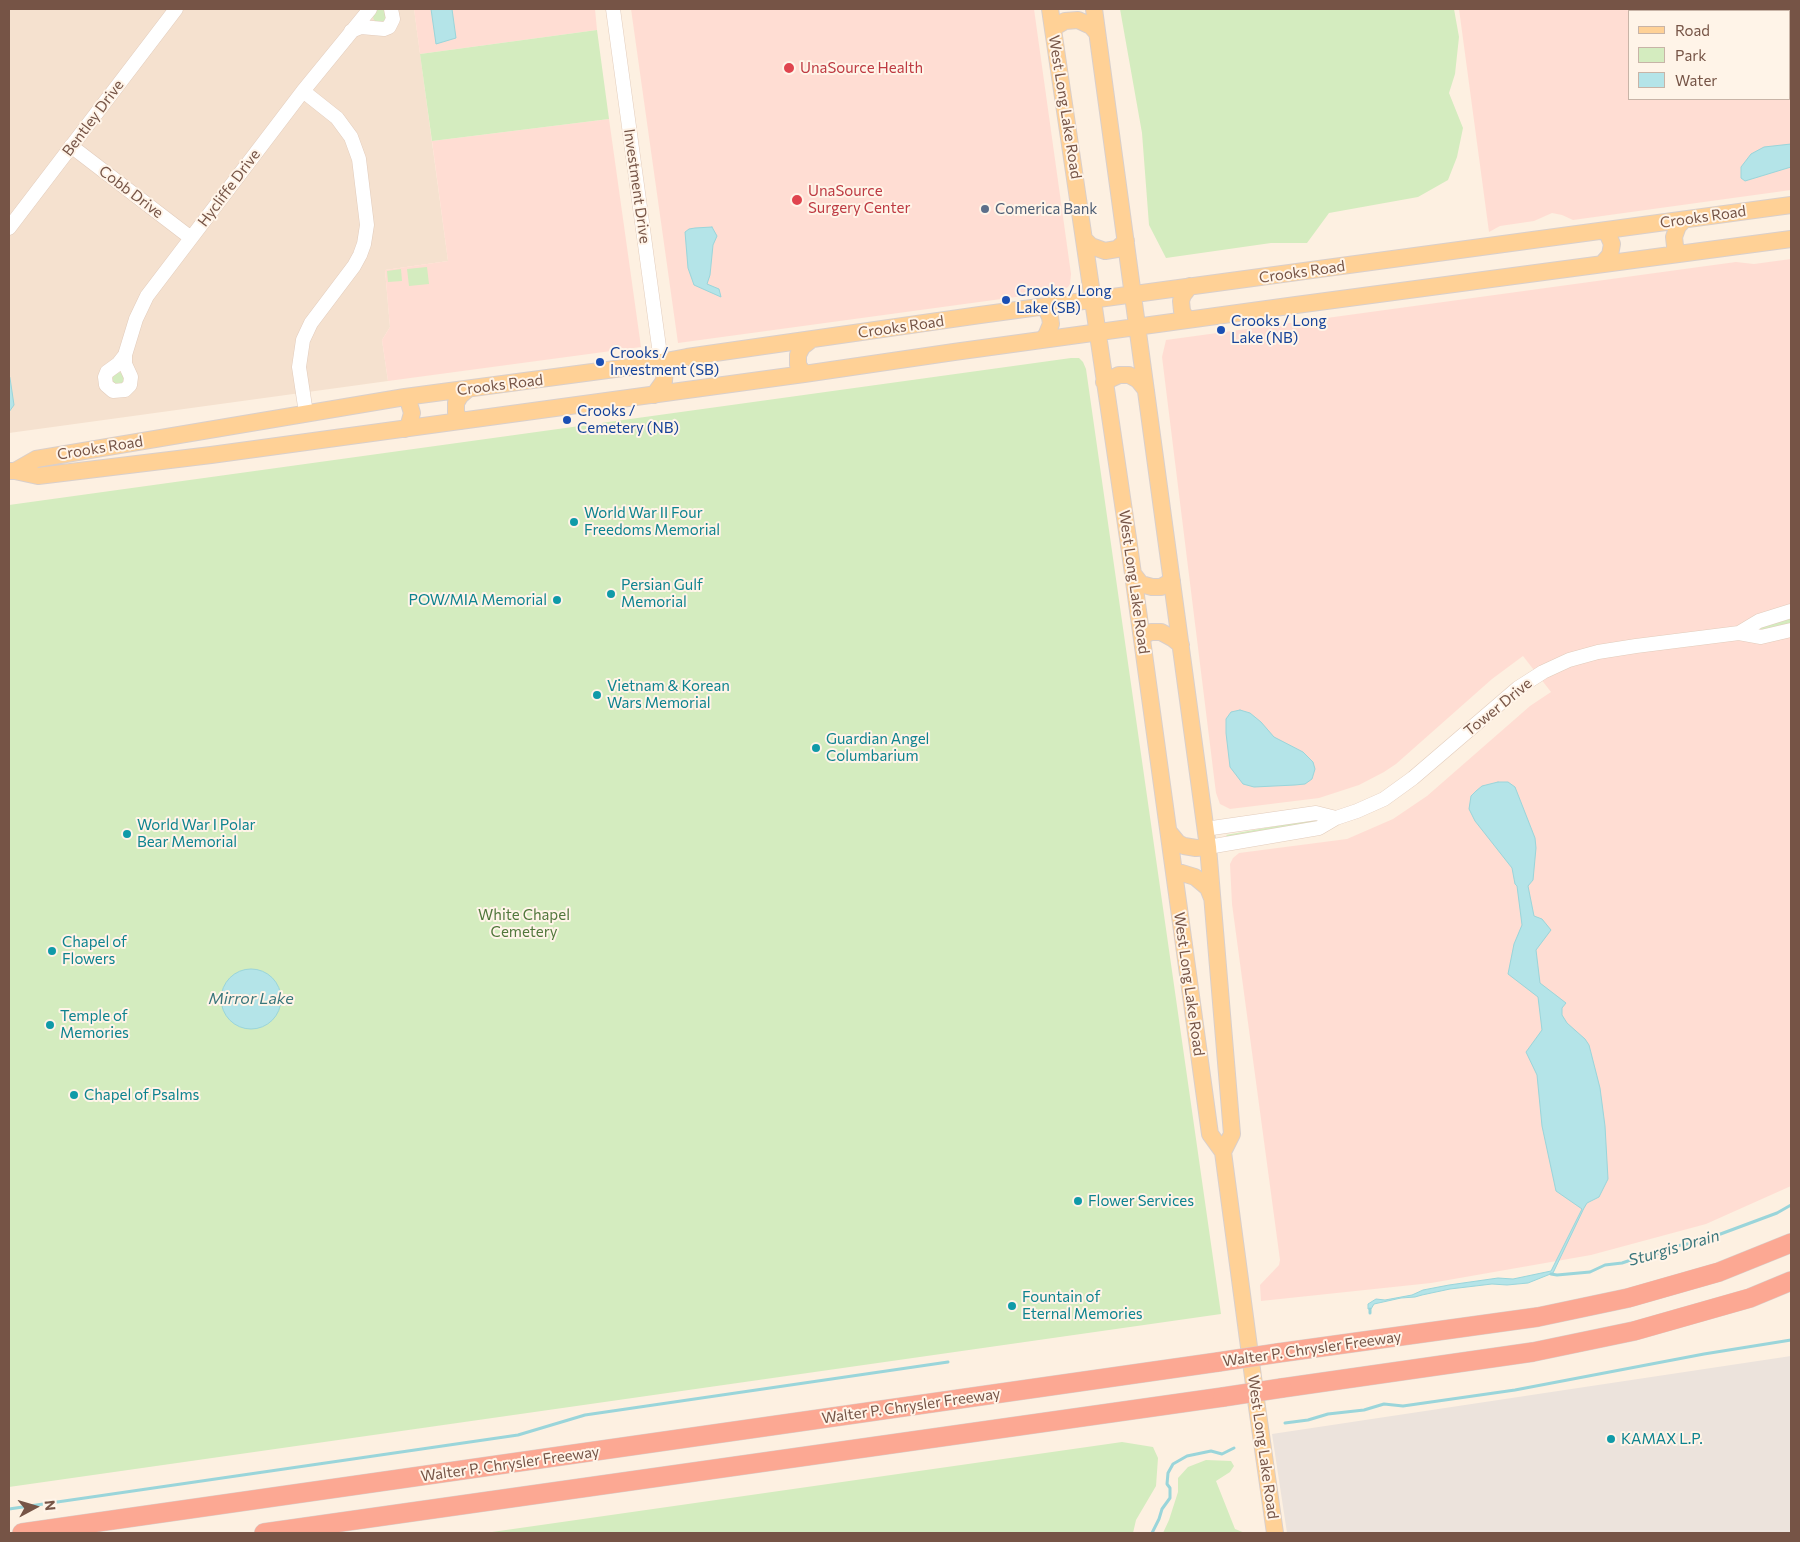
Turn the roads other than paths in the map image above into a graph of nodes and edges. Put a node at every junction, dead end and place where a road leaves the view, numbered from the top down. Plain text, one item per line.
1 (176, 9) edge
2 (370, 9) edge
3 (391, 9) edge
4 (613, 9) edge
5 (1050, 9) edge
6 (1094, 9) edge
7 (1053, 28) junction
8 (351, 31) junction
9 (1097, 33) junction
10 (303, 91) junction
11 (71, 146) junction
12 (1791, 205) edge
13 (1684, 220) junction
14 (9, 228) edge
15 (1606, 230) junction
16 (191, 238) junction
17 (1791, 239) edge
18 (1085, 240) junction
19 (1126, 241) junction
20 (1679, 254) junction
21 (1602, 264) junction
22 (1190, 286) junction
23 (1133, 294) junction
24 (1093, 300) junction
25 (1045, 306) junction
26 (1187, 320) junction
27 (1138, 327) junction
28 (1098, 332) junction
29 (811, 340) junction
30 (1041, 340) junction
31 (125, 354) dead end
32 (664, 362) junction
33 (804, 374) junction
34 (1104, 382) junction
35 (468, 389) junction
36 (1146, 390) junction
37 (654, 395) junction
38 (404, 397) junction
39 (306, 413) junction
40 (461, 421) junction
41 (216, 429) junction
42 (405, 429) junction
43 (211, 455) junction
44 (12, 471) edge
45 (1134, 575) junction
46 (1172, 582) junction
47 (1791, 611) edge
48 (1791, 630) edge
49 (1739, 633) junction
50 (1142, 636) junction
51 (1181, 645) junction
52 (1336, 818) junction
53 (1205, 829) junction
54 (1169, 832) junction
55 (1208, 847) junction
56 (1174, 872) junction
57 (1212, 898) junction
58 (1194, 1016) junction
59 (1222, 1021) junction
60 (1223, 1152) junction
61 (1791, 1243) edge
62 (1791, 1281) edge
63 (22, 1533) edge
64 (264, 1533) edge
65 (1275, 1533) edge

1 - 11 street, Bentley Drive
2 - 8 street, Hycliffe Drive
3 - 8 street
4 - 32 street, Investment Drive
5 - 7 main road, West Long Lake Road
6 - 9 main road, West Long Lake Road
7 - 9 main road
7 - 18 main road, West Long Lake Road
8 - 10 street, Hycliffe Drive
9 - 19 main road, West Long Lake Road
10 - 16 street, Hycliffe Drive
10 - 39 street
11 - 14 street, Bentley Drive
11 - 16 street, Cobb Drive
12 - 13 main road, Crooks Road
13 - 15 main road, Crooks Road
13 - 20 main road
15 - 21 main road
15 - 22 main road, Crooks Road
16 - 31 street, Hycliffe Drive
17 - 20 main road, Crooks Road
18 - 19 main road
18 - 24 main road, West Long Lake Road
19 - 23 main road, West Long Lake Road
20 - 21 main road, Crooks Road
21 - 26 main road, Crooks Road
22 - 23 main road, Crooks Road
22 - 26 main road
23 - 24 main road, Crooks Road
23 - 27 main road, West Long Lake Road
24 - 25 main road, Crooks Road
24 - 28 main road, West Long Lake Road
25 - 29 main road, Crooks Road
25 - 30 main road
26 - 27 main road, Crooks Road
27 - 28 main road, Crooks Road
27 - 36 main road, West Long Lake Road
28 - 30 main road, Crooks Road
28 - 34 main road, West Long Lake Road
29 - 32 main road, Crooks Road
29 - 33 main road
30 - 33 main road, Crooks Road
32 - 35 main road, Crooks Road
32 - 37 main road
33 - 37 main road, Crooks Road
34 - 36 main road
34 - 45 main road, West Long Lake Road
35 - 38 main road, Crooks Road
35 - 40 main road
36 - 46 main road, West Long Lake Road
37 - 40 main road, Crooks Road
38 - 39 main road, Crooks Road
38 - 42 main road
39 - 41 main road, Crooks Road
40 - 42 main road, Crooks Road
41 - 43 main road
41 - 44 main road, Crooks Road
42 - 43 main road, Crooks Road
43 - 44 main road, Crooks Road
45 - 46 main road
45 - 50 main road, West Long Lake Road
46 - 51 main road, West Long Lake Road
47 - 49 street, Tower Drive
48 - 49 street, Tower Drive
49 - 52 street, Tower Drive
50 - 51 main road
50 - 54 main road, West Long Lake Road
51 - 53 main road, West Long Lake Road
52 - 53 street
52 - 55 street, Tower Drive
53 - 55 main road, West Long Lake Road
54 - 55 main road
54 - 56 main road, West Long Lake Road
55 - 57 main road, West Long Lake Road
56 - 57 main road
56 - 58 main road, West Long Lake Road
57 - 59 main road, West Long Lake Road
58 - 59 main road
58 - 60 main road, West Long Lake Road
59 - 60 main road, West Long Lake Road
60 - 65 main road, West Long Lake Road
61 - 63 highway, Walter P. Chrysler Freeway, bridge
62 - 64 highway, bridge

